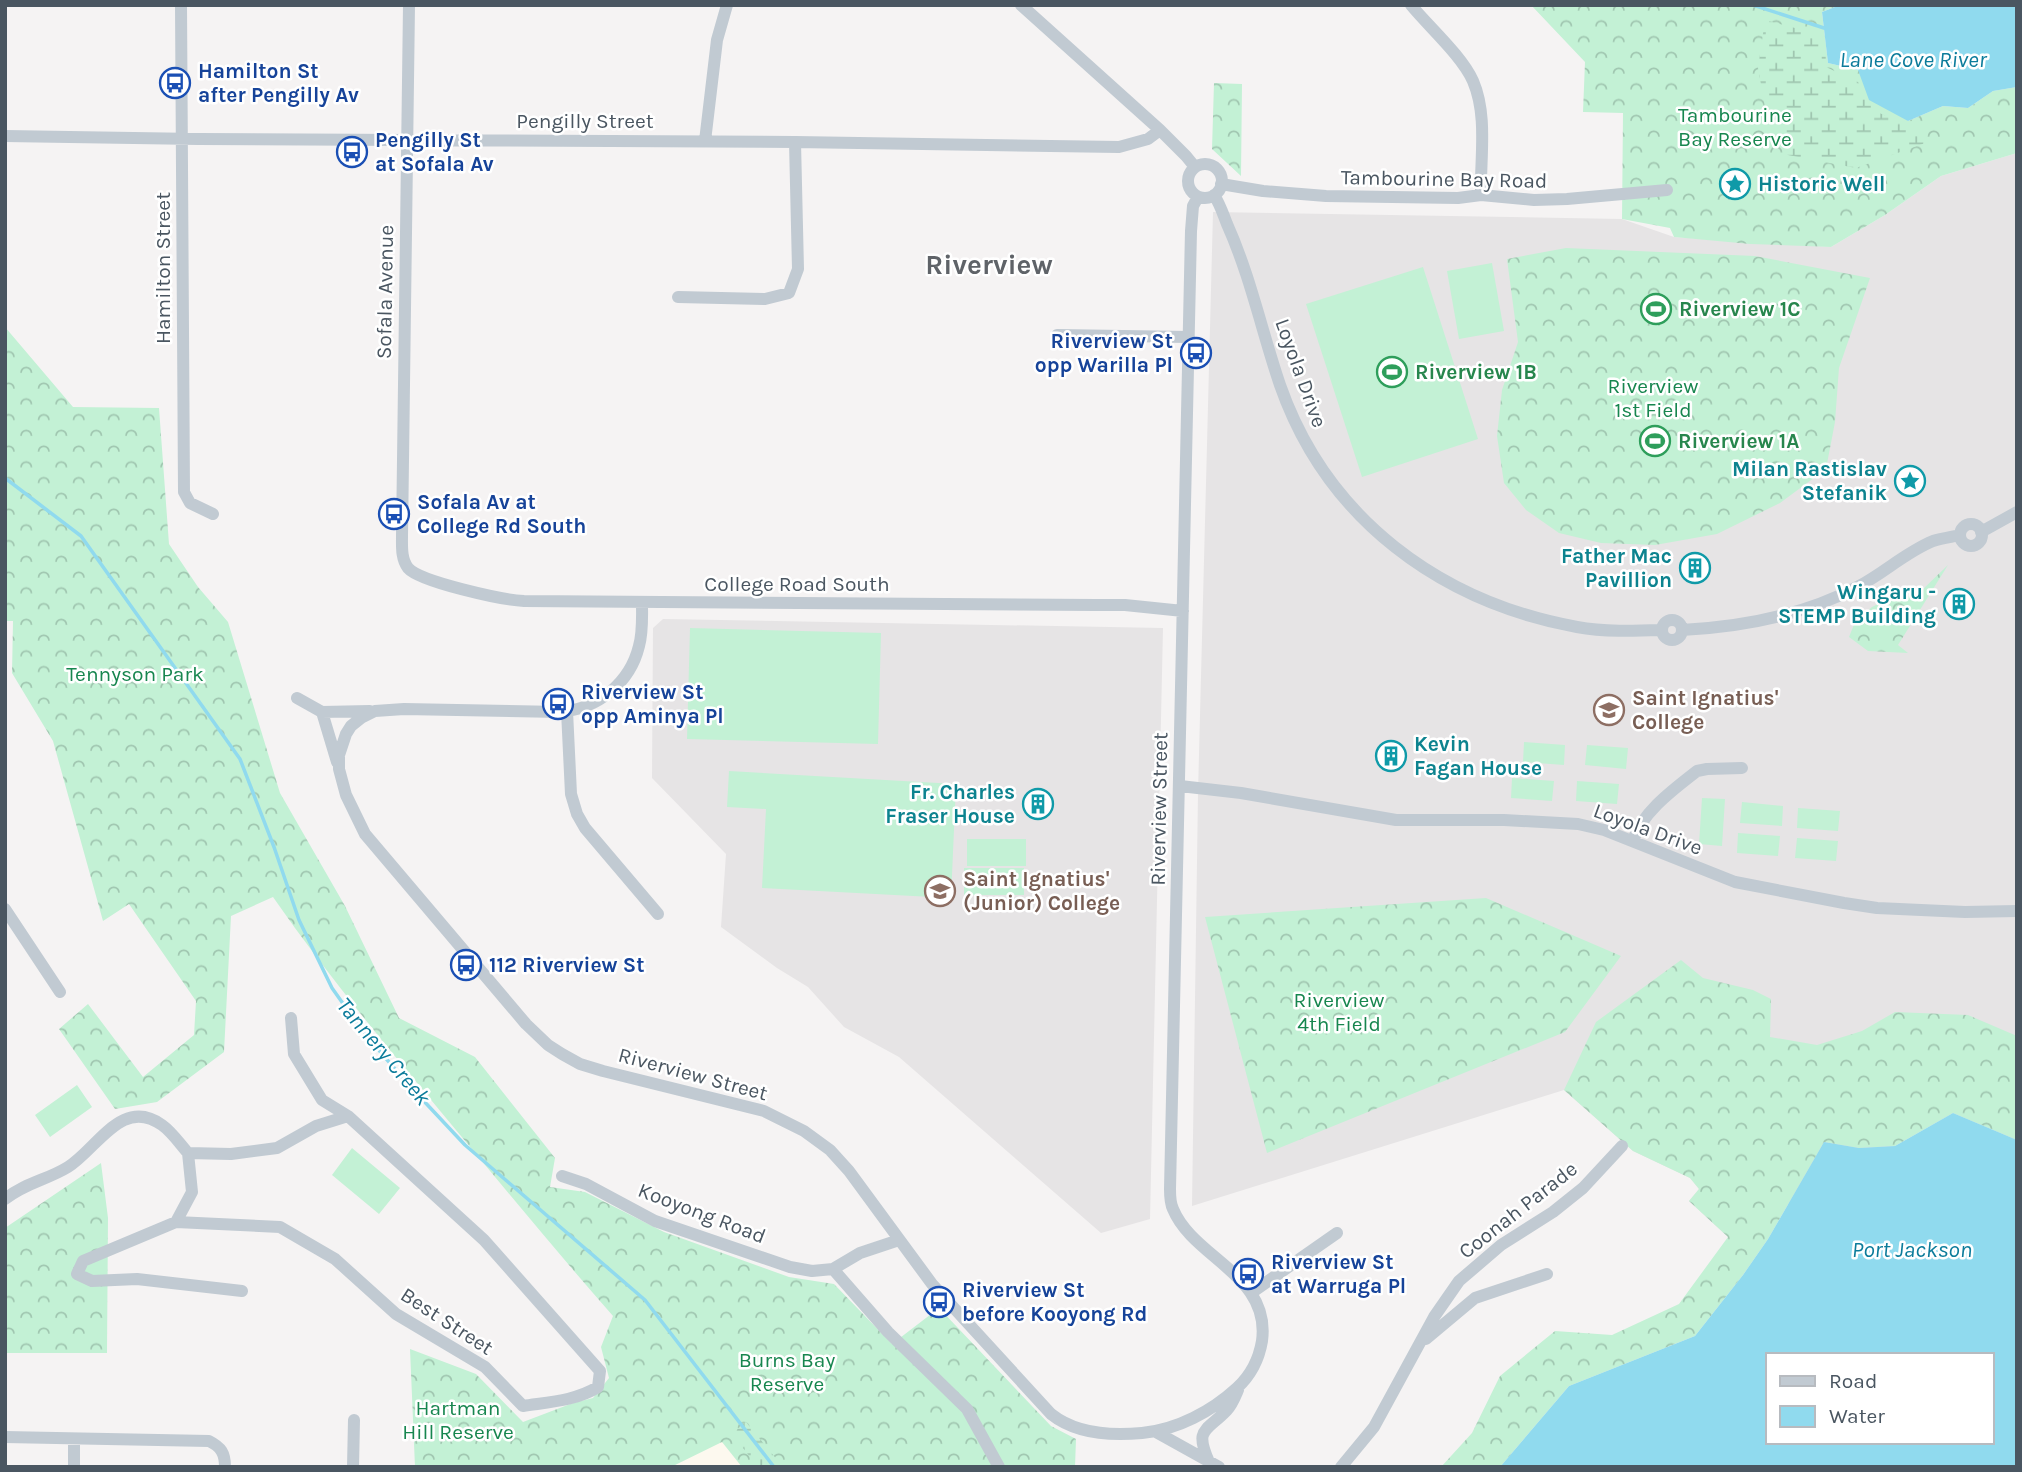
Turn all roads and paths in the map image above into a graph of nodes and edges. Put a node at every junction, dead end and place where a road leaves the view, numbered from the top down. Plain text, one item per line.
1 (181, 5) edge
2 (409, 5) edge
3 (727, 5) edge
4 (1021, 5) edge
5 (1411, 5) edge
6 (1160, 130) junction
7 (5, 136) edge
8 (181, 139) junction
9 (406, 140) junction
10 (705, 141) junction
11 (795, 142) junction
12 (1195, 167) junction
13 (1218, 190) junction
14 (1667, 190) dead end
15 (1481, 195) junction
16 (1198, 197) junction
17 (678, 298) dead end
18 (1057, 335) dead end
19 (1189, 337) junction
20 (2017, 512) edge
21 (213, 514) dead end
22 (415, 574) joint
23 (642, 603) junction
24 (1183, 611) junction
25 (297, 698) dead end
26 (374, 711) junction
27 (567, 711) junction
28 (322, 712) junction
29 (1742, 768) dead end
30 (339, 769) junction
31 (1180, 786) junction
32 (1633, 841) junction
33 (5, 909) edge
34 (2017, 911) edge
35 (658, 914) dead end
36 (60, 992) dead end
37 (291, 1018) dead end
38 (348, 1116) junction
39 (1622, 1146) dead end
40 (188, 1153) junction
41 (562, 1176) dead end
42 (5, 1199) edge
43 (176, 1222) junction
44 (1337, 1233) dead end
45 (899, 1240) junction
46 (833, 1269) junction
47 (1547, 1274) dead end
48 (242, 1291) dead end
49 (1251, 1293) junction
50 (1420, 1343) junction
51 (1241, 1384) junction
52 (354, 1420) dead end
53 (1156, 1432) junction
54 (5, 1437) edge
55 (74, 1439) junction
56 (1214, 1464) edge
57 (74, 1467) edge
58 (225, 1467) edge
59 (353, 1467) edge
60 (999, 1467) edge
61 (1341, 1467) edge

1 - 8 street, Hamilton Street
2 - 9 street, Sofala Avenue
3 - 10 street
4 - 6 street
5 - 15 street
6 - 11 street, Pengilly Street
6 - 12 street
7 - 8 street, Pengilly Street
8 - 9 street, Pengilly Street
8 - 21 street, Hamilton Street
9 - 10 street, Pengilly Street
9 - 22 street, Sofala Avenue
10 - 11 street, Pengilly Street
11 - 17 street
12 - 13 street
12 - 16 street
13 - 15 street, Tambourine Bay Road
13 - 16 street
13 - 20 street, Loyola Drive
14 - 15 street, Tambourine Bay Road
16 - 19 street, Riverview Street
18 - 19 street
19 - 24 street, Riverview Street
22 - 23 street, College Road South
23 - 24 street, College Road South
23 - 27 street
24 - 31 street, Riverview Street
25 - 28 street
26 - 27 street
26 - 28 street
26 - 30 street, Riverview Street
27 - 35 street
28 - 30 street, Riverview Street
29 - 32 street
30 - 45 street, Riverview Street
31 - 32 street, Loyola Drive
31 - 49 street, Riverview Street
32 - 34 street, Loyola Drive
33 - 36 street
37 - 38 street
38 - 40 street
38 - 43 street, Best Street
39 - 50 street, Coonah Parade
40 - 42 street
40 - 43 street
41 - 46 street, Kooyong Road
43 - 48 street, Best Street
44 - 49 street
45 - 46 street
45 - 53 street, Riverview Street
46 - 60 street
47 - 50 street, Coonah Parade
49 - 51 street, Riverview Street
50 - 61 street, Coonah Parade
51 - 53 street, Riverview Street
51 - 56 street, Riverview Street
52 - 59 street
53 - 56 street
54 - 55 street
55 - 57 street
55 - 58 street

